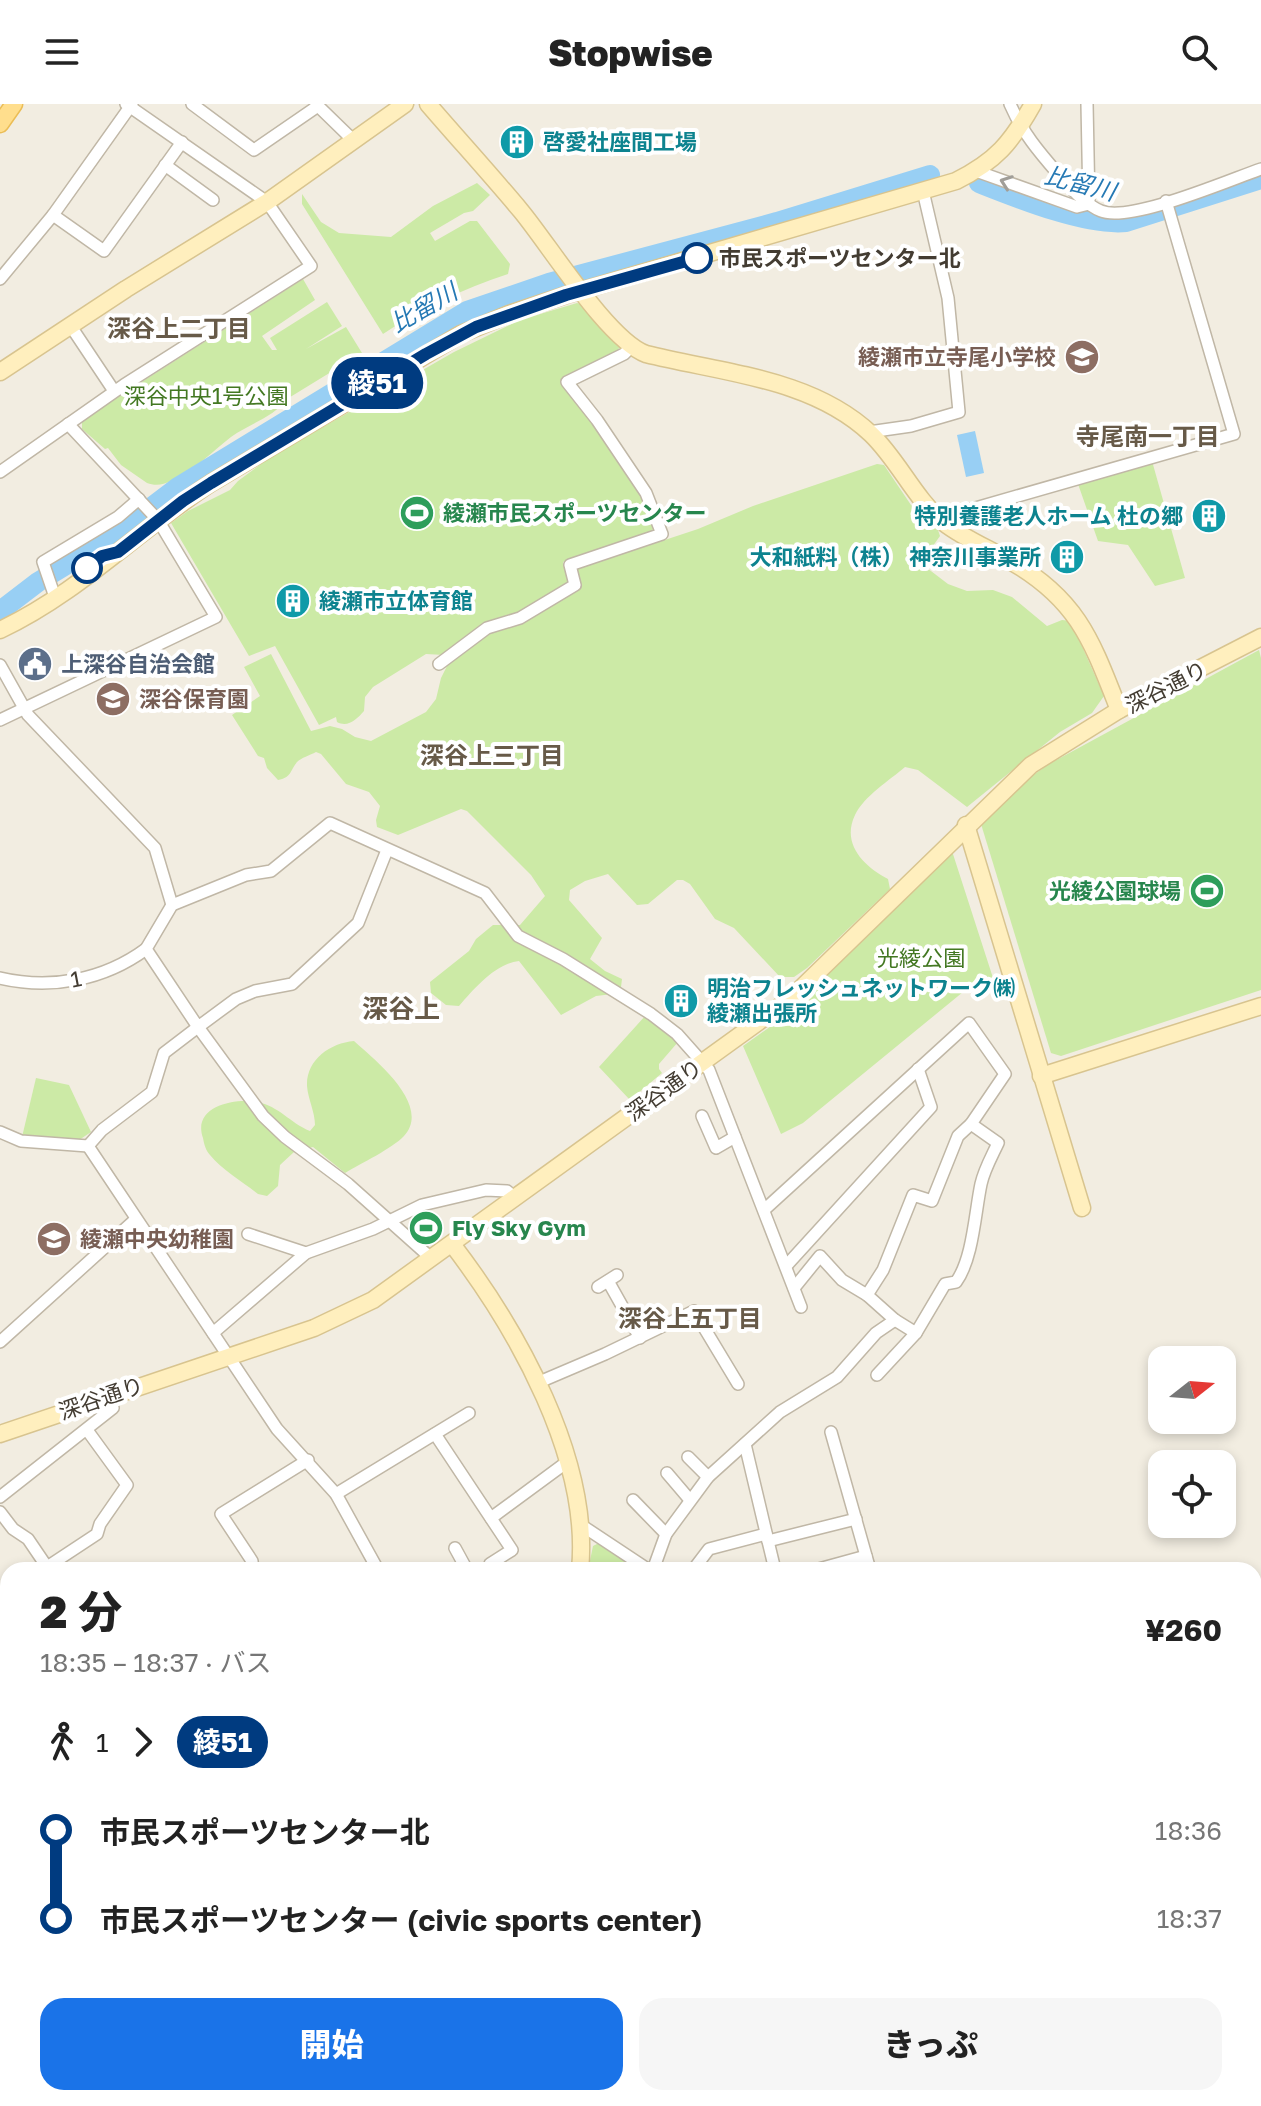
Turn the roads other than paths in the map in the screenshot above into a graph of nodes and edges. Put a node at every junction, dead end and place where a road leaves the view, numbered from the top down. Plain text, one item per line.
1 (14, 104) edge
2 (192, 104) edge
3 (405, 104) edge
4 (428, 104) edge
5 (1010, 104) edge
6 (1033, 104) edge
7 (1087, 104) edge
8 (129, 105) edge
9 (317, 105) edge
10 (0, 124) edge
11 (1021, 126) junction
12 (354, 141) junction
13 (182, 142) junction
14 (165, 165) junction
15 (1261, 169) edge
16 (976, 171) junction
17 (923, 191) junction
18 (213, 200) dead end
19 (267, 202) junction
20 (1089, 204) junction
21 (1168, 207) junction
22 (53, 215) junction
23 (0, 279) edge
24 (575, 282) junction
25 (70, 325) junction
26 (631, 347) junction
27 (0, 372) edge
28 (114, 391) junction
29 (68, 424) junction
30 (869, 432) junction
31 (0, 472) edge
32 (147, 509) junction
33 (951, 527) junction
34 (56, 600) junction
35 (0, 630) edge
36 (1261, 637) edge
37 (439, 664) dead end
38 (0, 665) edge
39 (22, 707) junction
40 (1119, 710) junction
41 (0, 720) edge
42 (966, 825) junction
43 (387, 850) junction
44 (172, 905) junction
45 (146, 949) junction
46 (1, 981) edge
47 (1261, 1006) edge
48 (198, 1027) junction
49 (703, 1062) junction
50 (918, 1069) junction
51 (1041, 1076) junction
52 (702, 1116) dead end
53 (971, 1124) junction
54 (0, 1132) edge
55 (735, 1137) junction
56 (88, 1146) junction
57 (514, 1197) junction
58 (1082, 1208) dead end
59 (764, 1210) junction
60 (136, 1219) junction
61 (388, 1222) junction
62 (248, 1234) dead end
63 (452, 1244) junction
64 (306, 1253) junction
65 (431, 1258) junction
66 (786, 1266) junction
67 (608, 1281) dead end
68 (794, 1288) junction
69 (867, 1295) junction
70 (801, 1307) dead end
71 (895, 1320) junction
72 (213, 1333) junction
73 (916, 1333) junction
74 (640, 1338) junction
75 (0, 1342) edge
76 (229, 1357) junction
77 (877, 1375) dead end
78 (537, 1383) junction
79 (738, 1384) dead end
80 (109, 1396) junction
81 (469, 1413) dead end
82 (87, 1430) junction
83 (831, 1432) dead end
84 (0, 1434) edge
85 (435, 1434) junction
86 (745, 1444) junction
87 (688, 1457) dead end
88 (308, 1460) junction
89 (567, 1462) junction
90 (667, 1473) dead end
91 (708, 1477) junction
92 (336, 1494) junction
93 (0, 1497) edge
94 (633, 1500) dead end
95 (690, 1500) junction
96 (0, 1512) edge
97 (491, 1518) junction
98 (856, 1519) junction
99 (581, 1525) junction
100 (666, 1534) junction
101 (767, 1537) junction
102 (455, 1548) dead end
103 (866, 1556) junction
104 (44, 1562) edge
105 (55, 1562) edge
106 (252, 1562) edge
107 (374, 1562) edge
108 (463, 1562) edge
109 (493, 1562) edge
110 (580, 1562) edge
111 (639, 1562) edge
112 (654, 1562) edge
113 (699, 1562) edge
114 (773, 1562) edge
115 (844, 1562) edge
116 (868, 1562) edge

1 - 10 main road
2 - 9 street
3 - 12 street
4 - 24 street
5 - 11 street
6 - 11 street
7 - 20 street
8 - 13 street
8 - 22 street
9 - 12 street
11 - 16 street
11 - 20 street
12 - 19 street
13 - 14 street
13 - 19 street
14 - 18 street
14 - 22 street
15 - 21 street
16 - 17 street
20 -> 16 street
17 - 24 street
17 - 30 street
19 - 25 street
19 - 28 street
20 - 21 street
21 - 33 street
22 - 23 street
24 - 26 street
24 - 32 street
25 - 27 street
25 - 28 street
26 - 30 street
26 - 37 street
28 - 29 street
29 - 31 street
29 - 32 street
30 - 33 street
32 - 34 street
32 - 34 street
32 - 39 street
33 - 40 street
34 - 35 street
36 - 40 street, 深谷通り
38 - 39 street
39 - 41 street
39 - 44 street
40 - 42 street, 深谷通り
42 - 49 street, 深谷通り
42 - 51 street
43 - 44 street
43 - 48 street
43 - 49 street
44 - 45 street
45 - 46 street, 1
45 - 48 street
47 - 51 street
48 - 56 street
48 - 61 street
49 - 55 street
49 - 57 street, 深谷通り
50 - 53 street
50 - 59 street
50 - 66 street
51 - 58 street
52 - 55 street
53 - 69 street
53 - 73 street
54 - 56 street
55 - 59 street
56 - 60 street
57 - 61 street
57 - 63 street, 深谷通り
59 - 66 street
60 - 72 street
60 - 75 street
61 - 64 street
61 - 65 street
62 - 64 street
63 - 65 street, 深谷通り
63 - 78 street
64 - 72 street
65 - 76 street, 深谷通り
66 - 68 street
67 - 74 street
68 - 69 street
68 - 70 street
69 - 71 street
71 - 73 street
71 - 86 street
72 - 76 street
73 - 77 street
74 - 78 street
74 - 79 street
76 - 80 street, 深谷通り
76 - 88 street
78 - 89 street
80 - 82 street
80 - 84 street, 深谷通り
81 - 85 street
82 - 93 street
82 - 105 street
83 - 98 street
85 - 92 street
85 - 97 street
86 - 91 street
86 - 101 street
87 - 91 street
88 - 92 street
88 - 106 street
89 - 97 street
89 - 99 street
90 - 95 street
91 - 95 street
92 - 107 street
94 - 100 street
95 - 100 street
96 - 104 street
97 - 109 street
98 - 101 street
98 - 103 street
99 - 110 street
99 - 111 street
100 - 112 street
101 - 113 street
101 - 114 street
102 - 108 street
103 - 115 street
103 - 116 street

